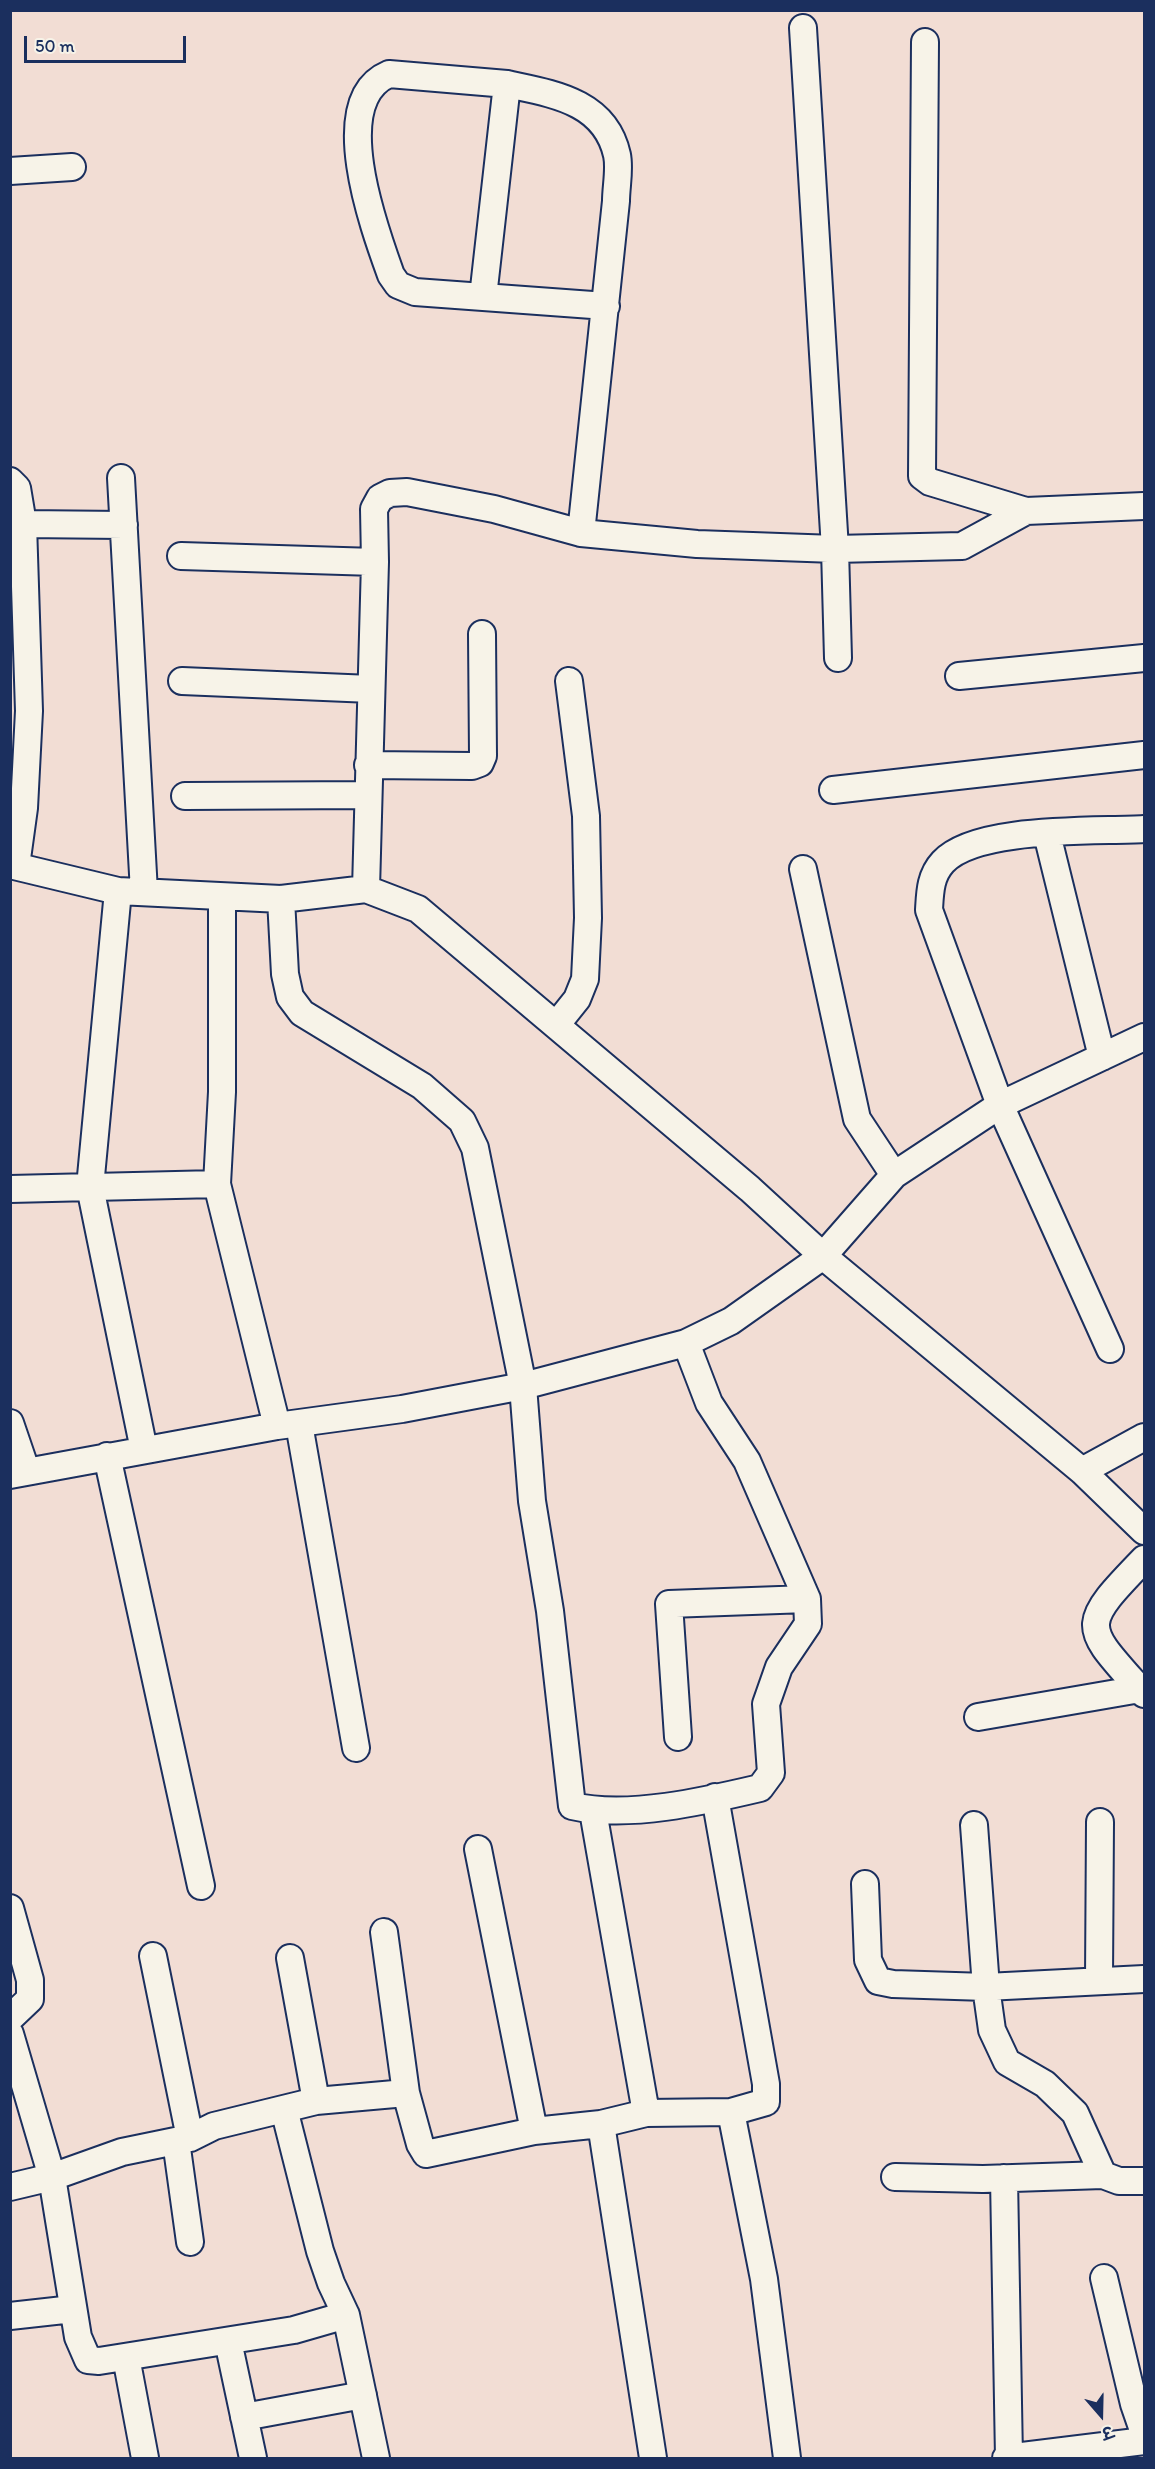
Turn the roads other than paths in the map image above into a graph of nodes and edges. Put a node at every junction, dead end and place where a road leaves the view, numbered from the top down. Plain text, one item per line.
1 (803, 28) dead end
2 (925, 42) dead end
3 (507, 84) junction
4 (72, 167) dead end
5 (10, 171) edge
6 (483, 297) junction
7 (606, 306) junction
8 (121, 478) dead end
9 (10, 481) edge
10 (1144, 506) edge
11 (1026, 511) junction
12 (23, 524) junction
13 (124, 525) junction
14 (581, 533) junction
15 (835, 549) junction
16 (181, 556) dead end
17 (375, 562) junction
18 (482, 634) dead end
19 (838, 658) dead end
20 (1144, 658) edge
21 (959, 676) dead end
22 (182, 681) dead end
23 (568, 681) dead end
24 (371, 689) junction
25 (1144, 755) edge
26 (368, 765) junction
27 (833, 790) dead end
28 (368, 795) junction
29 (186, 796) dead end
30 (1144, 830) edge
31 (1047, 834) junction
32 (14, 866) edge
33 (803, 869) dead end
34 (366, 889) junction
35 (118, 891) junction
36 (144, 891) junction
37 (222, 897) junction
38 (281, 899) junction
39 (557, 1024) junction
40 (1144, 1037) edge
41 (1102, 1057) junction
42 (1000, 1105) junction
43 (894, 1175) junction
44 (217, 1184) junction
45 (90, 1187) junction
46 (10, 1189) edge
47 (823, 1256) junction
48 (686, 1342) junction
49 (1110, 1349) dead end
50 (523, 1386) junction
51 (10, 1423) edge
52 (288, 1425) junction
53 (1144, 1437) edge
54 (144, 1450) junction
55 (107, 1456) junction
56 (1082, 1471) junction
57 (18, 1473) edge
58 (1144, 1531) edge
59 (1144, 1559) edge
60 (807, 1599) junction
61 (1142, 1691) edge
62 (978, 1717) dead end
63 (678, 1737) dead end
64 (356, 1748) dead end
65 (716, 1797) junction
66 (593, 1811) junction
67 (1100, 1822) dead end
68 (974, 1825) dead end
69 (478, 1849) dead end
70 (866, 1884) dead end
71 (201, 1887) dead end
72 (10, 1908) edge
73 (384, 1932) dead end
74 (153, 1956) dead end
75 (290, 1958) dead end
76 (1099, 1979) junction
77 (1144, 1979) edge
78 (986, 1987) junction
79 (10, 2018) edge
80 (10, 2034) edge
81 (406, 2093) junction
82 (316, 2101) junction
83 (284, 2109) junction
84 (731, 2112) junction
85 (646, 2113) junction
86 (601, 2124) junction
87 (534, 2131) junction
88 (183, 2139) junction
89 (1103, 2175) junction
90 (52, 2177) junction
91 (895, 2177) dead end
92 (1004, 2178) junction
93 (1144, 2181) edge
94 (10, 2187) edge
95 (190, 2242) dead end
96 (1104, 2278) dead end
97 (73, 2309) junction
98 (346, 2315) junction
99 (10, 2316) edge
100 (228, 2341) junction
101 (126, 2357) junction
102 (363, 2395) junction
103 (244, 2417) junction
104 (1144, 2433) edge
105 (1144, 2441) edge
106 (1051, 2456) edge
107 (145, 2458) edge
108 (252, 2458) edge
109 (376, 2458) edge
110 (653, 2458) edge
111 (787, 2458) edge
112 (1007, 2458) edge

1 - 15 street
2 - 11 street
3 - 6 street
3 - 6 street
3 - 7 street
4 - 5 street
6 - 7 street
7 - 14 street
8 - 13 street
9 - 12 street
10 - 11 street
11 - 15 street
12 - 13 street
12 - 32 street
13 - 36 street
14 - 15 street
14 - 17 street
15 - 19 street
16 - 17 street
17 - 24 street
18 - 26 street
20 - 21 street
22 - 24 street
23 - 39 street
24 - 26 street
25 - 27 street
26 - 28 street
28 - 29 street
28 - 34 street
30 - 31 street
31 - 41 street
31 - 42 street
32 - 35 street
33 - 43 street
34 - 38 street
34 - 39 street
35 - 36 street
35 - 45 street
36 - 37 street
37 - 38 street
37 - 44 street
38 - 50 street
39 - 47 street
40 - 41 street
41 - 42 street
42 - 43 street
42 - 49 street
43 - 47 street
44 - 45 street
44 - 52 street
45 - 46 street
45 - 54 street
47 - 48 street
47 - 56 street
48 - 50 street
48 - 60 street
50 - 52 street
50 - 66 street
51 - 57 street
52 - 54 street
52 - 64 street
53 - 56 street
54 - 55 street
55 - 57 street
55 - 71 street
56 - 58 street
59 - 61 street
60 - 63 street
60 - 65 street
61 - 62 street
65 - 66 street
65 - 84 street
66 - 85 street
67 - 76 street
68 - 78 street
69 - 87 street
70 - 78 street
72 - 79 street
73 - 81 street
74 - 88 street
75 - 82 street
76 - 77 street
76 - 78 street
78 - 89 street
80 - 90 street
81 - 82 street
81 - 87 street
82 - 83 street
83 - 88 street
83 - 98 street
84 - 85 street
84 - 111 street
85 - 86 street
86 - 87 street
86 - 110 street
88 - 90 street
88 - 95 street
89 - 92 street
89 - 93 street
90 - 94 street
90 - 97 street
91 - 92 street
92 - 112 street
96 - 104 street
97 - 99 street
97 - 101 street
98 - 100 street
98 - 102 street
100 - 101 street
100 - 103 street
101 - 107 street
102 - 103 street
102 - 109 street
103 - 108 street
105 - 106 street
106 - 112 street

